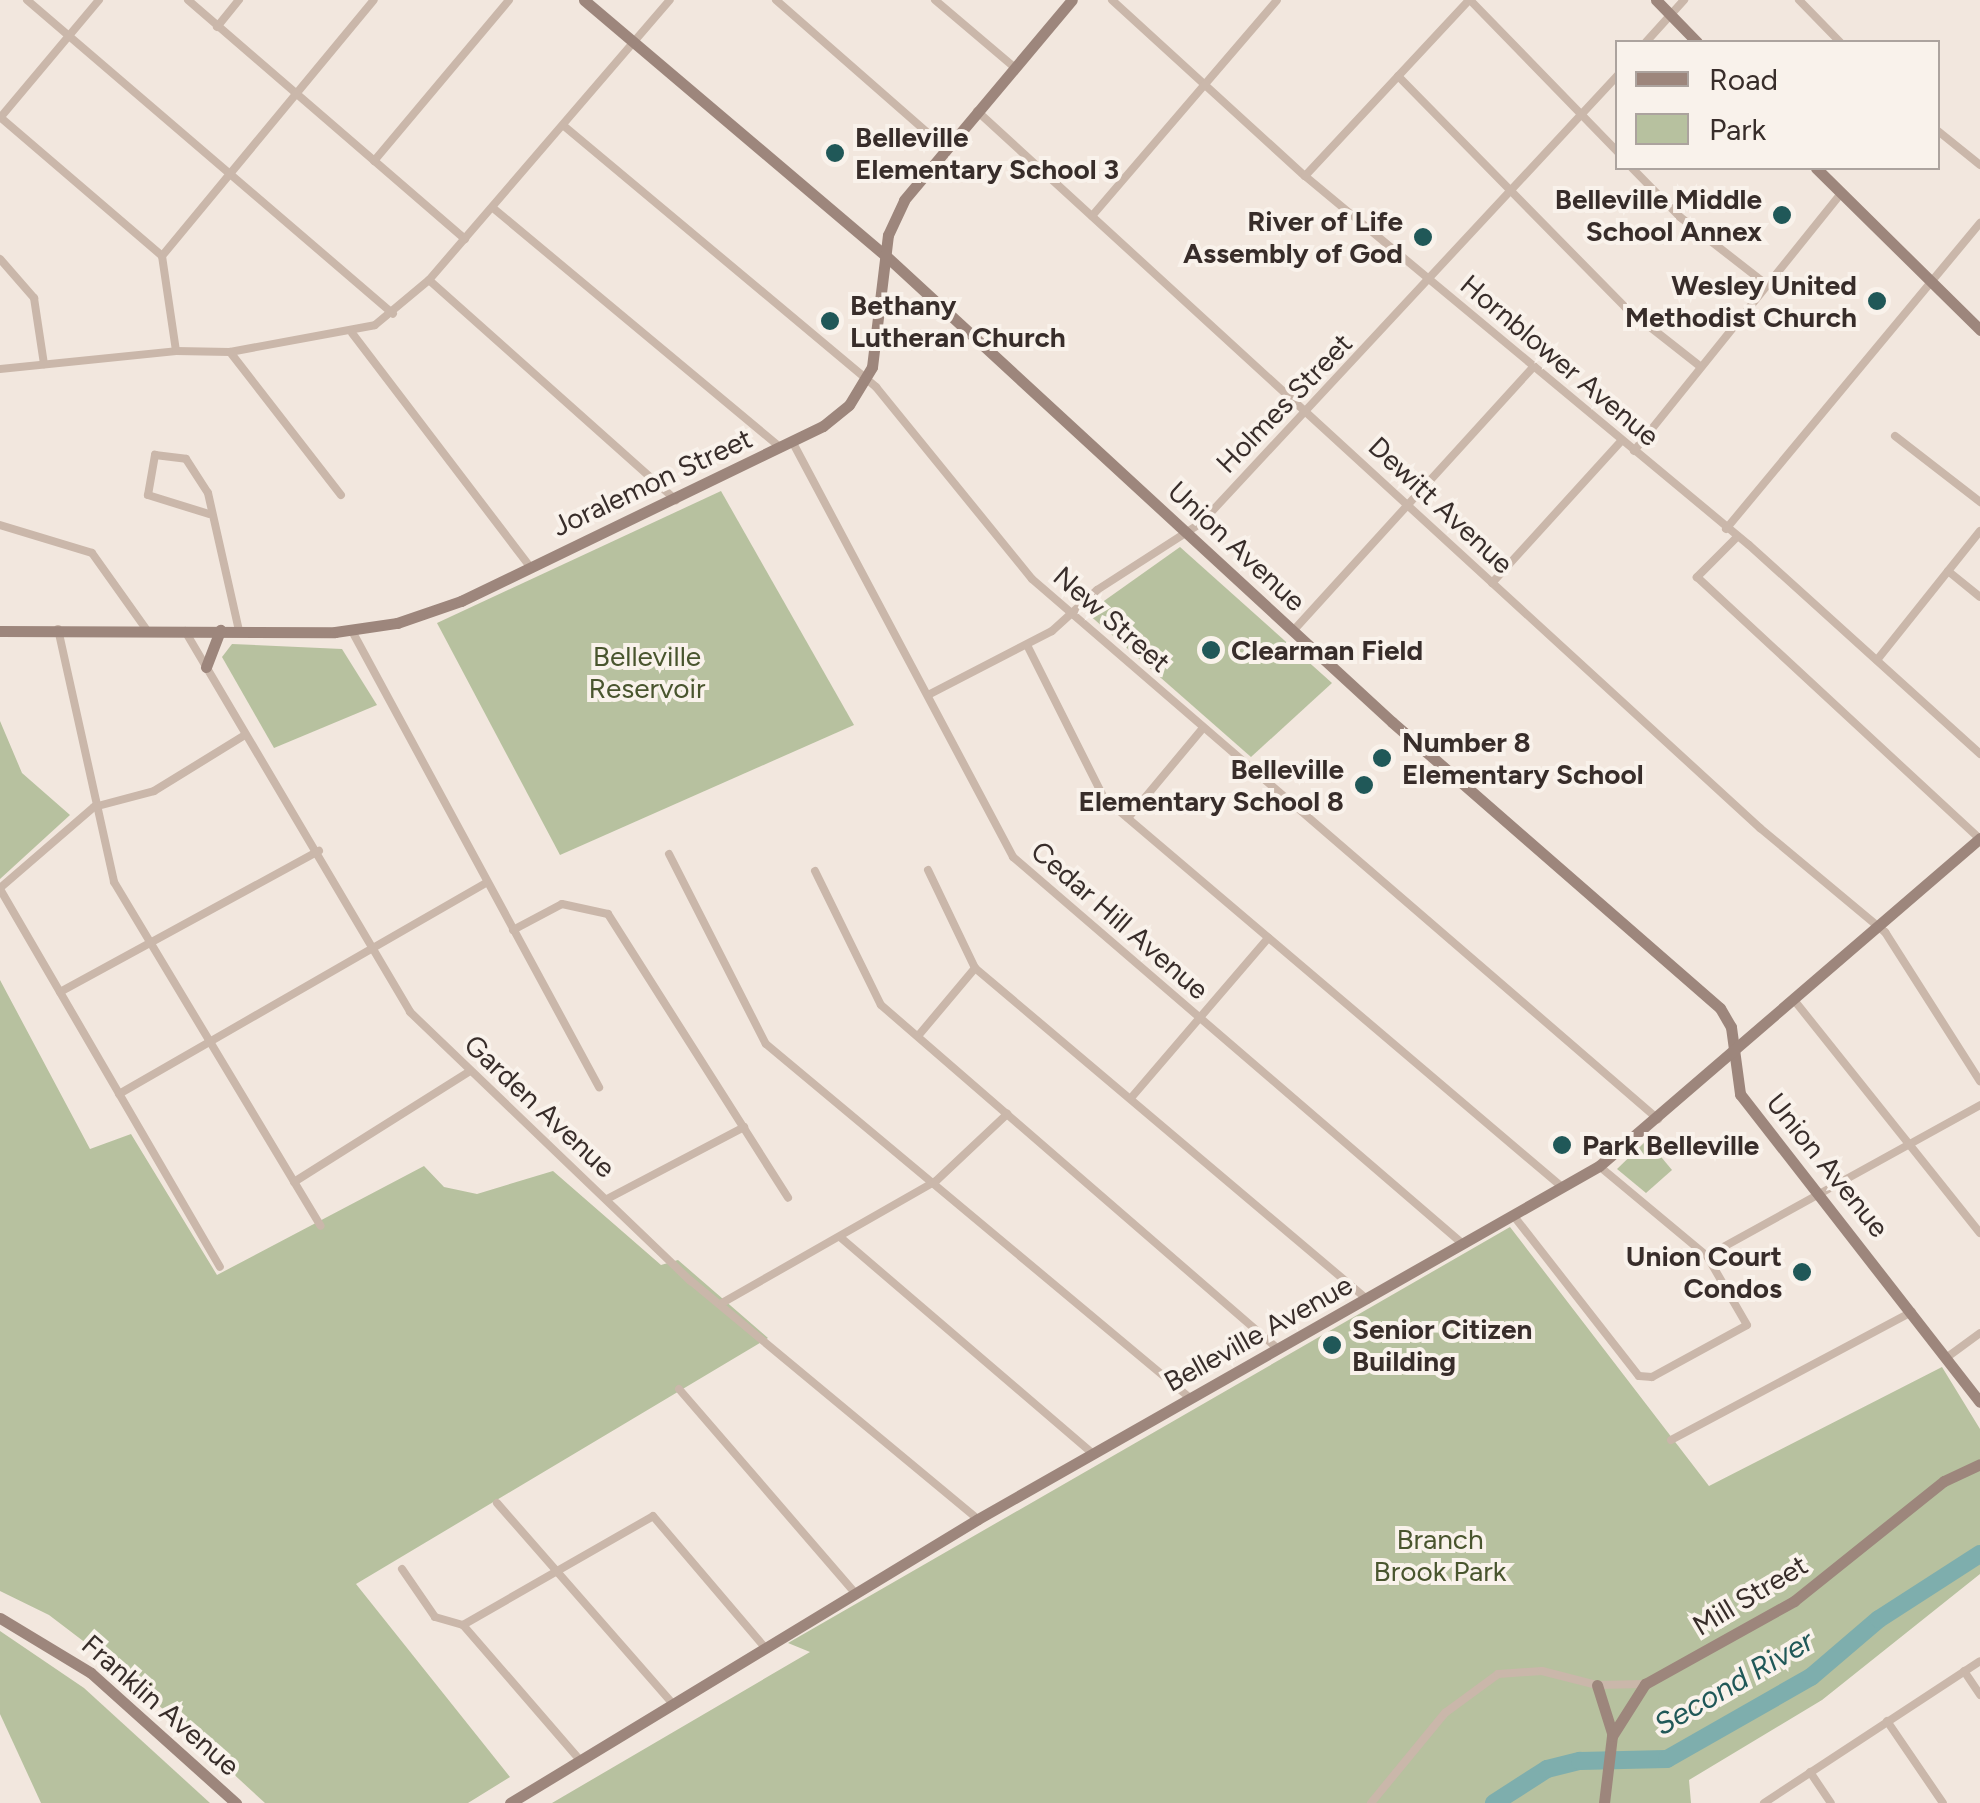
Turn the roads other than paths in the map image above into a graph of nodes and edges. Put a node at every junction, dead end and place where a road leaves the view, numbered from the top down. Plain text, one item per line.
1 (28, 0) edge
2 (99, 0) edge
3 (188, 0) edge
4 (239, 0) edge
5 (374, 0) edge
6 (509, 0) edge
7 (584, 0) edge
8 (670, 0) edge
9 (776, 0) edge
10 (935, 0) edge
11 (1072, 0) edge
12 (1112, 0) edge
13 (1276, 0) edge
14 (1469, 0) edge
15 (1656, 0) edge
16 (1684, 0) edge
17 (1799, 0) edge
18 (1670, 15) junction
19 (217, 27) junction
20 (69, 36) junction
21 (1648, 40) edge
22 (1695, 40) edge
23 (1838, 40) edge
24 (634, 42) junction
25 (1014, 68) junction
26 (1398, 76) junction
27 (1615, 77) edge
28 (1205, 84) junction
29 (296, 93) junction
30 (977, 111) junction
31 (1582, 115) junction
32 (0, 118) edge
33 (564, 126) junction
34 (1940, 133) edge
35 (945, 148) junction
36 (1615, 149) edge
37 (374, 161) junction
38 (1980, 165) edge
39 (1634, 170) edge
40 (1818, 170) edge
41 (229, 172) junction
42 (1304, 176) junction
43 (1512, 194) junction
44 (1842, 194) junction
45 (493, 208) junction
46 (1092, 216) junction
47 (1980, 223) edge
48 (465, 239) junction
49 (885, 255) junction
50 (162, 256) junction
51 (0, 258) edge
52 (430, 280) junction
53 (1431, 280) junction
54 (1930, 283) junction
55 (1767, 286) junction
56 (393, 314) junction
57 (1980, 330) edge
58 (352, 333) junction
59 (176, 350) junction
60 (230, 352) junction
61 (44, 364) junction
62 (1534, 366) junction
63 (1701, 367) junction
64 (0, 369) edge
65 (866, 379) junction
66 (1307, 412) junction
67 (1895, 436) dead end
68 (1622, 441) junction
69 (787, 445) junction
70 (1634, 451) junction
71 (341, 495) dead end
72 (676, 500) junction
73 (1980, 502) edge
74 (1406, 504) junction
75 (210, 514) junction
76 (0, 525) edge
77 (1726, 530) junction
78 (1980, 531) edge
79 (1186, 533) junction
80 (1738, 537) junction
81 (530, 567) junction
82 (1948, 571) junction
83 (1492, 583) junction
84 (1980, 598) edge
85 (1072, 614) junction
86 (58, 629) junction
87 (146, 629) junction
88 (185, 630) junction
89 (220, 630) junction
90 (0, 631) edge
91 (238, 631) junction
92 (352, 631) junction
93 (1293, 631) junction
94 (1027, 645) junction
95 (1878, 660) junction
96 (206, 667) junction
97 (930, 694) junction
98 (1203, 728) junction
99 (245, 734) junction
100 (1980, 754) edge
101 (94, 807) junction
102 (1128, 818) junction
103 (1980, 838) edge
104 (319, 851) junction
105 (670, 854) dead end
106 (928, 870) dead end
107 (815, 871) dead end
108 (486, 883) junction
109 (0, 889) edge
110 (1880, 927) junction
111 (512, 930) junction
112 (1268, 938) junction
113 (148, 940) junction
114 (370, 948) junction
115 (974, 968) junction
116 (60, 992) junction
117 (1794, 1000) junction
118 (1200, 1018) junction
119 (918, 1036) junction
120 (208, 1042) junction
121 (1731, 1056) junction
122 (469, 1072) junction
123 (1980, 1081) edge
124 (599, 1087) dead end
125 (119, 1094) junction
126 (1130, 1098) junction
127 (1980, 1105) edge
128 (1008, 1114) junction
129 (1658, 1120) junction
130 (744, 1127) junction
131 (1913, 1141) junction
132 (1599, 1166) junction
133 (936, 1181) junction
134 (294, 1182) junction
135 (1562, 1187) junction
136 (1820, 1190) junction
137 (788, 1198) dead end
138 (607, 1200) junction
139 (1513, 1216) junction
140 (320, 1226) dead end
141 (1980, 1234) edge
142 (840, 1237) junction
143 (1463, 1244) junction
144 (1707, 1256) junction
145 (220, 1267) dead end
146 (1368, 1300) junction
147 (722, 1303) junction
148 (1912, 1312) junction
149 (1980, 1333) edge
150 (1281, 1352) junction
151 (1946, 1358) junction
152 (679, 1389) dead end
153 (1191, 1399) junction
154 (1980, 1402) edge
155 (1671, 1440) dead end
156 (1092, 1453) junction
157 (1980, 1464) edge
158 (497, 1503) dead end
159 (978, 1520) junction
160 (402, 1569) dead end
161 (556, 1570) junction
162 (856, 1594) junction
163 (0, 1618) edge
164 (464, 1626) junction
165 (766, 1649) junction
166 (1980, 1661) edge
167 (1964, 1671) junction
168 (1645, 1684) junction
169 (1597, 1685) junction
170 (1980, 1695) edge
171 (674, 1706) junction
172 (1887, 1721) junction
173 (1612, 1736) junction
174 (582, 1760) junction
175 (1810, 1772) junction
176 (1606, 1801) edge
177 (236, 1803) edge
178 (510, 1803) edge
179 (1370, 1803) edge
180 (1764, 1803) edge
181 (1831, 1803) edge
182 (1943, 1803) edge

1 - 20 street
2 - 20 street
3 - 19 street
4 - 19 street
5 - 29 street
6 - 37 street
7 - 24 street, Union Avenue
8 - 24 street
9 - 35 street
10 - 25 street
11 - 25 street
12 - 28 street, Hornblower Avenue
13 - 28 street
14 - 26 street
14 - 31 street
15 - 18 street
16 - 18 street
17 - 23 street
18 - 21 street
18 - 22 street
19 - 29 street
20 - 32 street
20 - 41 street
24 - 33 street
24 - 49 street, Union Avenue
25 - 30 street
26 - 42 street
26 - 43 street
27 - 31 street, Holmes Street
28 - 42 street, Hornblower Avenue
28 - 46 street
29 - 37 street
29 - 41 street
30 - 35 street
30 - 46 street, Dewitt Avenue
31 - 36 street
31 - 43 street, Holmes Street
32 - 50 street
33 - 45 street
33 - 65 street, New Street
34 - 38 street
35 - 49 street
37 - 48 street
39 - 55 street
40 - 44 street
41 - 50 street
41 - 56 street
42 - 53 street, Hornblower Avenue
43 - 53 street, Holmes Street
43 - 63 street
44 - 54 street
44 - 55 street
45 - 48 street
45 - 69 street
46 - 66 street, Dewitt Avenue
47 - 54 street
48 - 52 street
49 - 65 street
49 - 79 street, Union Avenue
50 - 59 street
51 - 61 street
52 - 56 street
52 - 72 street
53 - 62 street, Hornblower Avenue
53 - 66 street, Holmes Street
54 - 57 street
54 - 77 street
55 - 63 street
56 - 58 street
58 - 60 street
58 - 81 street
59 - 60 street
59 - 61 street
60 - 71 street
61 - 64 street
62 - 68 street, Hornblower Avenue
62 - 74 street
63 - 70 street
65 - 69 street, Joralemon Street
65 - 85 street, New Street
66 - 74 street, Dewitt Avenue
66 - 79 street, Holmes Street
67 - 73 street
68 - 70 street, Hornblower Avenue
68 - 83 street
69 - 72 street, Joralemon Street
69 - 97 street, Cedar Hill Avenue
70 - 77 street, Hornblower Avenue
72 - 81 street, Joralemon Street
74 - 83 street, Dewitt Avenue
74 - 93 street
75 - 75 street
75 - 91 street
76 - 87 street
77 - 80 street, Hornblower Avenue
78 - 82 street
79 - 85 street, Holmes Street
79 - 93 street, Union Avenue
80 - 95 street, Hornblower Avenue
80 - 103 street
81 - 92 street, Joralemon Street
82 - 84 street
82 - 95 street
83 - 110 street, Dewitt Avenue
85 - 94 street, Holmes Street
85 - 98 street, New Street
86 - 87 street, Joralemon Street
86 - 90 street, Joralemon Street
86 - 101 street
87 - 88 street, Joralemon Street
88 - 89 street, Joralemon Street
88 - 96 street, Garden Avenue
89 - 91 street, Joralemon Street
89 - 96 street
91 - 92 street, Joralemon Street
92 - 108 street
93 - 121 street, Union Avenue
94 - 97 street, Holmes Street
94 - 102 street
95 - 100 street, Hornblower Avenue
96 - 99 street, Garden Avenue
97 - 118 street, Cedar Hill Avenue
98 - 102 street
98 - 129 street, New Street
99 - 101 street
99 - 104 street, Garden Avenue
101 - 109 street
101 - 113 street
102 - 112 street
103 - 110 street, Belleville Avenue
104 - 113 street
104 - 114 street, Garden Avenue
105 - 133 street
106 - 115 street
107 - 119 street
108 - 111 street
108 - 114 street
109 - 116 street
110 - 117 street, Belleville Avenue
110 - 123 street, Dewitt Avenue
111 - 124 street
111 - 130 street
112 - 118 street
112 - 135 street
113 - 116 street
113 - 120 street
114 - 120 street
114 - 122 street, Garden Avenue
115 - 119 street
115 - 126 street
116 - 125 street
117 - 121 street, Belleville Avenue
117 - 131 street
118 - 126 street
118 - 143 street, Cedar Hill Avenue
119 - 128 street
120 - 125 street
120 - 134 street
121 - 129 street, Belleville Avenue
121 - 136 street, Union Avenue
122 - 134 street
122 - 138 street, Garden Avenue
125 - 145 street
126 - 146 street
127 - 131 street
128 - 133 street
128 - 150 street
129 - 132 street, Belleville Avenue
130 - 137 street
130 - 138 street
131 - 136 street
131 - 141 street
132 - 135 street, Belleville Avenue
132 - 144 street
133 - 142 street
133 - 153 street
134 - 140 street
135 - 139 street, Belleville Avenue
136 - 144 street
136 - 148 street, Union Avenue
138 - 147 street, Garden Avenue
139 - 143 street, Belleville Avenue
139 - 144 street
142 - 147 street
142 - 156 street
143 - 146 street, Belleville Avenue
146 - 150 street, Belleville Avenue
147 - 159 street, Garden Avenue
148 - 151 street, Union Avenue
148 - 155 street
149 - 151 street
150 - 153 street, Belleville Avenue
151 - 154 street, Union Avenue
152 - 162 street
153 - 156 street, Belleville Avenue
156 - 159 street, Belleville Avenue
157 - 168 street, Mill Street
158 - 161 street
159 - 162 street, Belleville Avenue
160 - 164 street
161 - 164 street
161 - 165 street
161 - 171 street
162 - 165 street, Belleville Avenue
163 - 177 street, Franklin Avenue
164 - 174 street
165 - 171 street, Belleville Avenue
166 - 167 street
167 - 170 street
167 - 172 street
168 - 169 street
168 - 173 street, Mill Street
169 - 173 street
169 - 179 street
171 - 174 street, Belleville Avenue
172 - 175 street
172 - 182 street
173 - 176 street, Mill Street
174 - 178 street, Belleville Avenue
175 - 180 street
175 - 181 street

